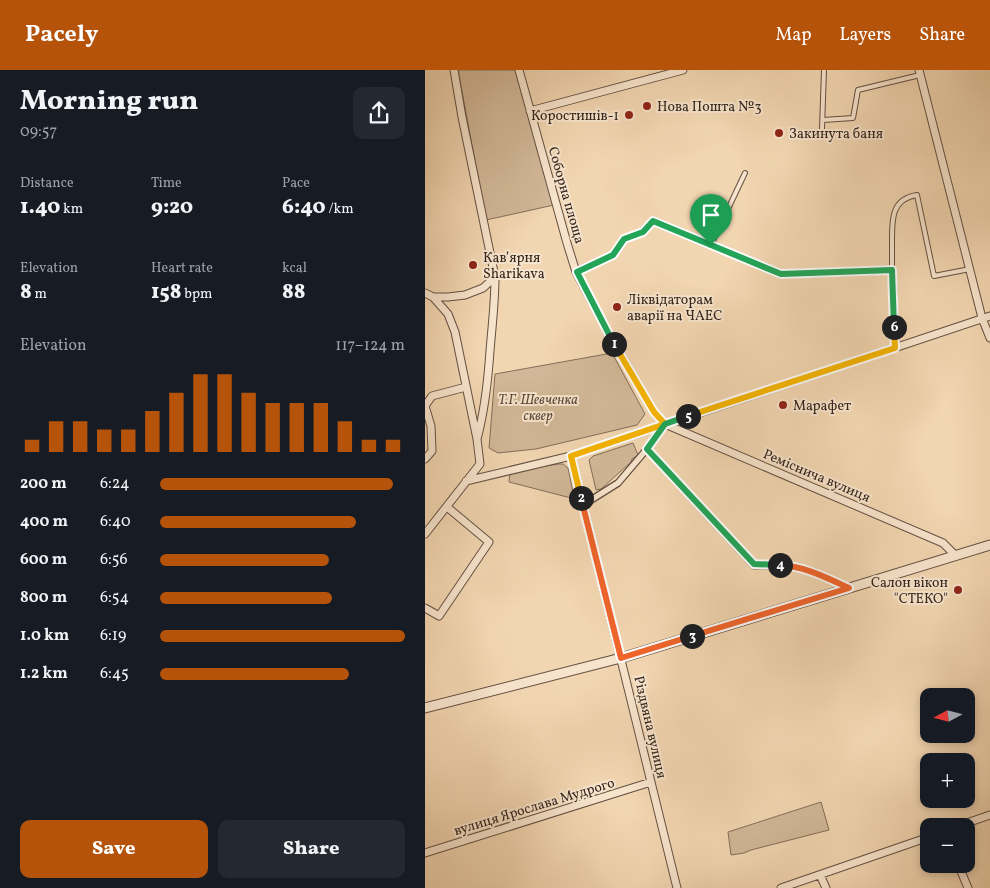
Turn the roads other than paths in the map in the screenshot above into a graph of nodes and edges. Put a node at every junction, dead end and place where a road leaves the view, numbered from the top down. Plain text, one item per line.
1 (454, 70) edge
2 (519, 70) edge
3 (683, 70) edge
4 (824, 70) edge
5 (920, 73) edge
6 (531, 111) junction
7 (823, 120) junction
8 (822, 129) dead end
9 (745, 173) dead end
10 (711, 245) junction
11 (970, 269) junction
12 (892, 270) junction
13 (577, 272) junction
14 (495, 277) junction
15 (425, 293) edge
16 (433, 297) junction
17 (990, 316) edge
18 (982, 318) junction
19 (990, 338) edge
20 (895, 348) junction
21 (466, 387) junction
22 (665, 424) junction
23 (477, 439) junction
24 (647, 449) junction
25 (571, 456) junction
26 (425, 459) edge
27 (466, 481) junction
28 (583, 505) junction
29 (447, 507) junction
30 (425, 534) edge
31 (990, 545) edge
32 (955, 555) junction
33 (849, 588) junction
34 (425, 608) edge
35 (621, 658) junction
36 (425, 708) edge
37 (651, 782) junction
38 (990, 815) edge
39 (975, 820) edge
40 (920, 840) edge
41 (425, 853) edge
42 (962, 873) edge
43 (820, 875) junction
44 (677, 888) edge
45 (781, 888) edge
46 (826, 888) edge
47 (968, 888) edge

1 - 14 street
2 - 6 street, Соборна площа
3 - 6 street
4 - 7 lane
5 - 7 lane
5 - 11 street
6 - 13 street, Соборна площа
7 - 8 lane
9 - 10 lane
10 - 12 street
10 - 13 street
11 - 12 lane
11 - 18 street
12 - 20 street
13 - 22 street, Соборна площа
14 - 16 street
14 - 23 street
15 - 16 street
16 - 21 street
17 - 18 street
18 - 19 street
18 - 20 street
20 - 22 street
21 - 23 street
21 - 26 street
22 - 24 street
22 - 25 street
22 - 32 street, Реміснича вулиця
23 - 27 street
24 - 28 street
24 - 33 street
25 - 27 street
25 - 28 street, Різдвяна вулиця
27 - 29 street
28 - 35 street, Різдвяна вулиця
29 - 30 street
29 - 34 street
31 - 32 street
32 - 33 street
33 - 35 street
35 - 36 street
35 - 37 street, Різдвяна вулиця
37 - 41 street, вулиця Ярослава Мудрого
37 - 44 street, Різдвяна вулиця
38 - 39 street
40 - 43 street
42 - 47 street
43 - 45 street
43 - 46 street

